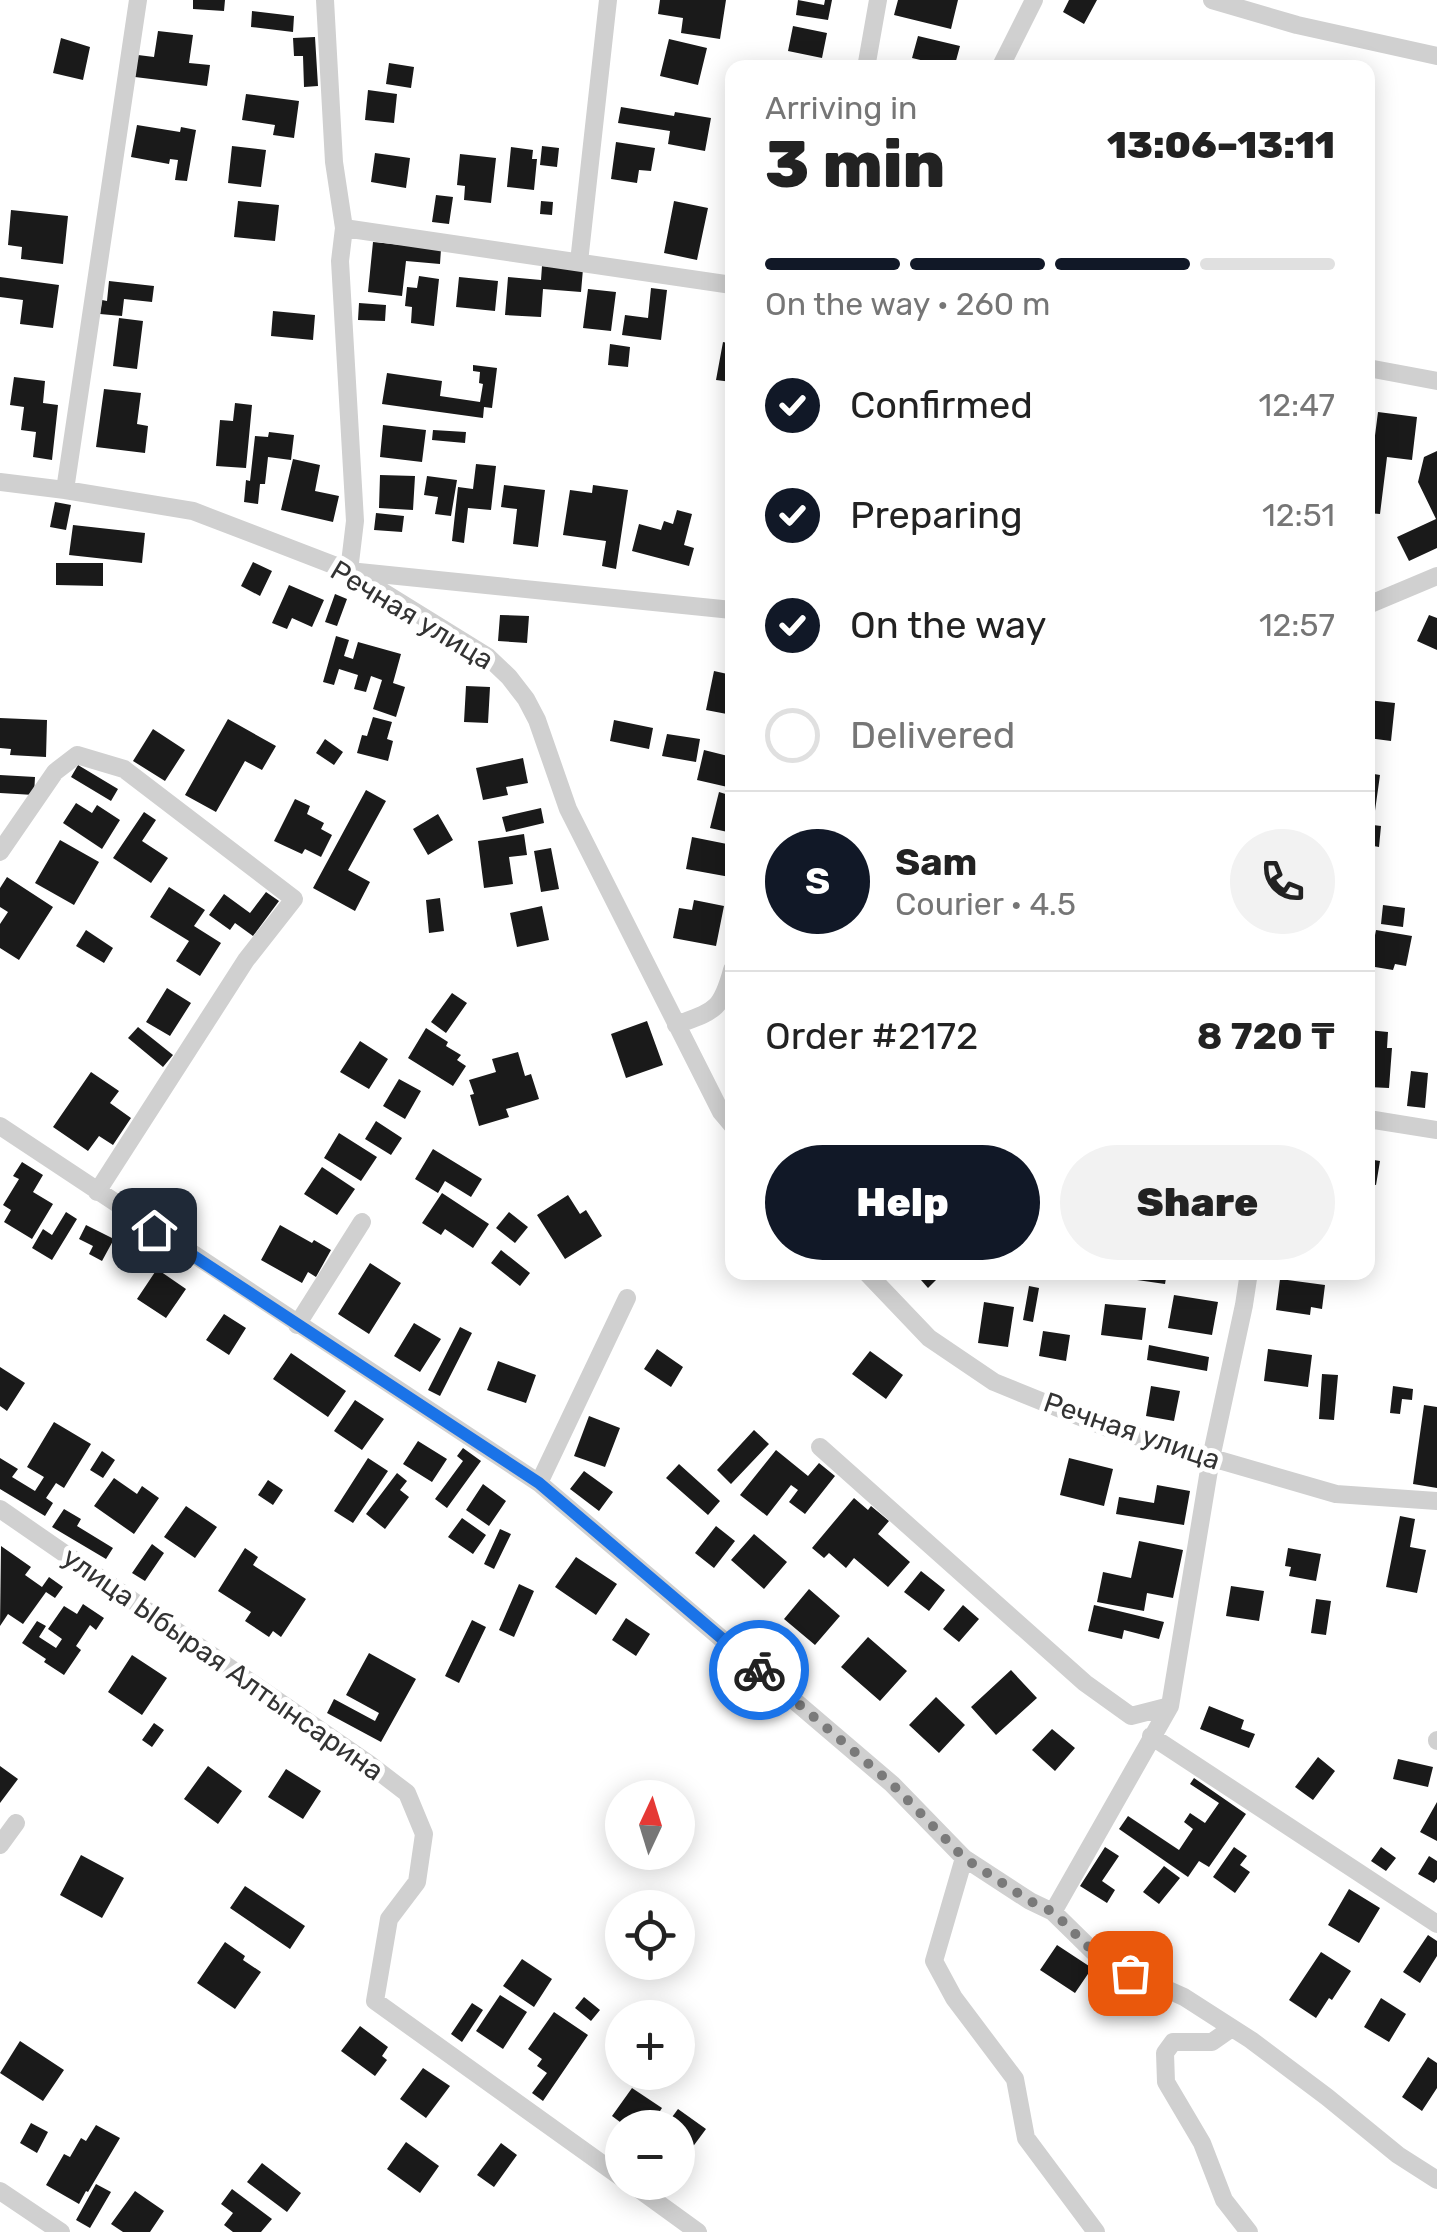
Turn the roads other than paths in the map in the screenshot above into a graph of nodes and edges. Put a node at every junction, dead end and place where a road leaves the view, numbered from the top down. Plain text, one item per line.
1 (138, 0) edge
2 (326, 0) edge
3 (608, 0) edge
4 (878, 0) edge
5 (1034, 0) edge
6 (1212, 0) edge
7 (1437, 56) edge
8 (867, 60) edge
9 (1004, 60) edge
10 (344, 228) junction
11 (578, 262) junction
12 (725, 284) edge
13 (1375, 369) edge
14 (1437, 381) edge
15 (0, 482) edge
16 (65, 490) junction
17 (349, 571) junction
18 (1437, 576) edge
19 (1375, 601) edge
20 (725, 609) edge
21 (0, 852) edge
22 (725, 991) edge
23 (676, 1025) junction
24 (725, 1117) edge
25 (1375, 1119) edge
26 (0, 1126) edge
27 (1437, 1130) edge
28 (96, 1192) junction
29 (362, 1222) dead end
30 (874, 1280) edge
31 (1248, 1280) edge
32 (628, 1298) dead end
33 (298, 1324) junction
34 (820, 1448) dead end
35 (1211, 1458) junction
36 (539, 1483) junction
37 (1437, 1502) edge
38 (0, 1508) edge
39 (1170, 1706) junction
40 (1151, 1736) junction
41 (16, 1823) dead end
42 (0, 1845) edge
43 (964, 1858) junction
44 (1053, 1912) junction
45 (1437, 1924) edge
46 (1232, 2028) junction
47 (605, 2166) edge
48 (1437, 2180) edge
49 (0, 2191) edge
50 (654, 2200) edge
51 (61, 2232) edge
52 (698, 2232) edge
53 (1096, 2232) edge
54 (1250, 2232) edge

1 - 16 street
2 - 10 street
3 - 11 street
4 - 8 street
5 - 9 street
6 - 7 street
10 - 11 street
10 - 17 street
11 - 12 street
13 - 14 street
15 - 16 street, Речная улица
16 - 17 street, Речная улица
17 - 20 street
17 - 23 street, Речная улица
18 - 19 street
21 - 28 street
22 - 23 street
23 - 24 street, Речная улица
25 - 27 street
26 - 28 street
28 - 33 street
29 - 33 street
30 - 35 street, Речная улица
31 - 35 street
32 - 36 street
33 - 36 street
34 - 39 street
35 - 37 street, Речная улица
35 - 39 street
36 - 43 street
38 - 47 street, улица Ыбырая Алтынсарина
39 - 40 street
40 - 44 street
40 - 45 street
41 - 42 street
43 - 44 street
43 - 53 street
44 - 46 street
46 - 48 street
46 - 54 street
49 - 51 street
50 - 52 street

